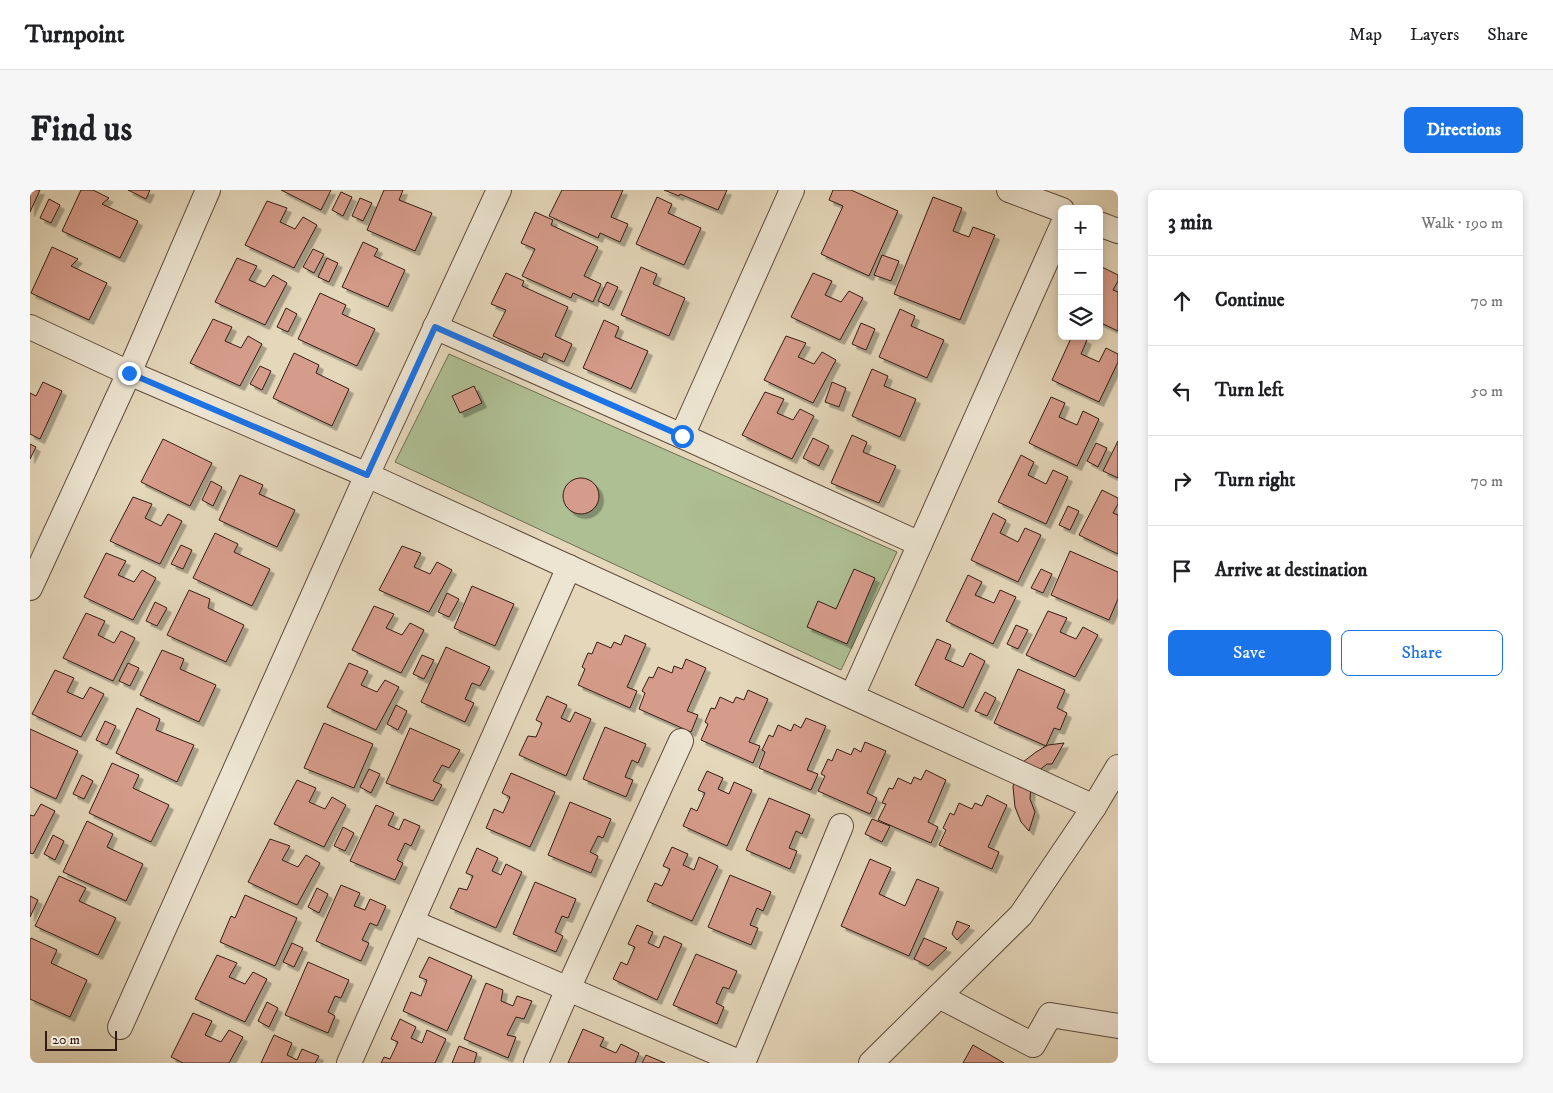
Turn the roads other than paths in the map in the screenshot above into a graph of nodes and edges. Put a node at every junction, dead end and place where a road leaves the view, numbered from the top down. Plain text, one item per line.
1 (208, 190) edge
2 (499, 190) edge
3 (792, 190) edge
4 (1009, 190) edge
5 (1058, 208) edge
6 (1103, 225) edge
7 (1118, 231) edge
8 (1058, 235) edge
9 (435, 327) junction
10 (30, 328) edge
11 (129, 373) junction
12 (682, 436) junction
13 (367, 475) junction
14 (920, 544) junction
15 (569, 567) junction
16 (30, 588) edge
17 (852, 696) junction
18 (681, 741) dead end
19 (1118, 768) edge
20 (1094, 807) junction
21 (840, 826) dead end
22 (412, 922) junction
23 (568, 989) junction
24 (939, 996) junction
25 (1118, 1026) edge
26 (120, 1027) dead end
27 (349, 1063) edge
28 (536, 1063) edge
29 (742, 1063) edge
30 (871, 1063) edge

1 - 11 street
2 - 9 street
3 - 12 street
4 - 5 street
6 - 7 street
8 - 14 street
9 - 12 street
9 - 13 street
10 - 11 street
11 - 13 street
11 - 16 street
12 - 14 street
13 - 15 street
13 - 26 street
14 - 17 street
15 - 17 street
15 - 22 street
17 - 20 street
18 - 23 street
19 - 20 street
20 - 24 street
21 - 29 street
22 - 23 street
22 - 27 street
23 - 28 street
23 - 29 street
24 - 25 street
24 - 30 street

